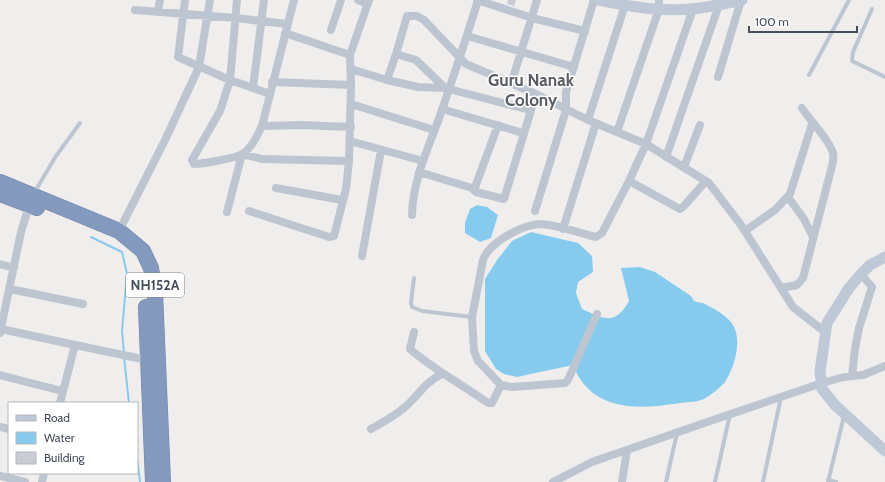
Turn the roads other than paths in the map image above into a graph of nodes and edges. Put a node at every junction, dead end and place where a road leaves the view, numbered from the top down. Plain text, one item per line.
1 (160, 0) edge
2 (185, 0) edge
3 (210, 0) edge
4 (237, 0) edge
5 (264, 0) edge
6 (294, 0) edge
7 (341, 0) edge
8 (358, 0) edge
9 (478, 0) edge
10 (537, 0) edge
11 (601, 0) edge
12 (742, 0) edge
13 (849, 0) edge
14 (368, 2) edge
15 (719, 4) junction
16 (625, 5) junction
17 (659, 5) edge
18 (697, 6) edge
19 (872, 9) dead end
20 (135, 10) dead end
21 (158, 11) junction
22 (183, 13) junction
23 (208, 15) junction
24 (236, 18) junction
25 (532, 18) junction
26 (262, 22) junction
27 (286, 29) junction
28 (332, 30) dead end
29 (585, 32) junction
30 (467, 36) junction
31 (521, 51) junction
32 (396, 54) junction
33 (350, 55) junction
34 (460, 60) junction
35 (200, 67) junction
36 (574, 67) junction
37 (351, 69) junction
38 (809, 75) dead end
39 (885, 77) edge
40 (718, 78) dead end
41 (230, 80) junction
42 (387, 80) junction
43 (272, 82) junction
44 (511, 84) junction
45 (351, 85) junction
46 (253, 88) junction
47 (447, 88) junction
48 (270, 94) junction
49 (536, 94) junction
50 (351, 104) junction
51 (802, 108) dead end
52 (442, 109) junction
53 (530, 110) junction
54 (566, 110) junction
55 (592, 122) junction
56 (80, 123) dead end
57 (700, 124) dead end
58 (812, 124) junction
59 (498, 125) junction
60 (262, 126) junction
61 (351, 127) junction
62 (434, 130) junction
63 (617, 132) junction
64 (523, 133) junction
65 (350, 141) junction
66 (646, 144) junction
67 (381, 150) junction
68 (242, 154) junction
69 (666, 157) junction
70 (349, 161) junction
71 (423, 161) junction
72 (684, 167) junction
73 (419, 172) junction
74 (629, 181) junction
75 (0, 182) edge
76 (706, 182) junction
77 (276, 188) dead end
78 (474, 190) junction
79 (0, 194) edge
80 (788, 197) junction
81 (31, 198) junction
82 (342, 200) junction
83 (249, 211) dead end
84 (535, 211) dead end
85 (227, 212) dead end
86 (412, 215) dead end
87 (563, 229) junction
88 (119, 231) junction
89 (745, 231) junction
90 (813, 237) junction
91 (362, 256) dead end
92 (885, 257) edge
93 (0, 264) edge
94 (14, 268) junction
95 (861, 274) junction
96 (414, 278) dead end
97 (781, 288) junction
98 (10, 289) junction
99 (83, 304) dead end
100 (597, 314) dead end
101 (472, 317) junction
102 (0, 331) edge
103 (414, 332) dead end
104 (825, 332) junction
105 (75, 345) junction
106 (147, 360) junction
107 (885, 366) edge
108 (442, 374) junction
109 (0, 375) edge
110 (852, 376) junction
111 (822, 383) junction
112 (501, 385) junction
113 (62, 391) junction
114 (781, 396) junction
115 (60, 402) edge
116 (730, 414) junction
117 (845, 414) junction
118 (371, 428) dead end
119 (677, 432) junction
120 (627, 450) junction
121 (885, 451) edge
122 (0, 476) edge
123 (828, 481) edge
124 (25, 482) edge
125 (153, 482) edge
126 (164, 482) edge
127 (553, 482) edge
128 (622, 482) edge
129 (666, 482) edge
130 (715, 482) edge
131 (763, 482) edge
132 (836, 482) edge

1 - 21 street
2 - 22 street
3 - 23 street
4 - 24 street
5 - 26 street
6 - 27 street
7 - 28 street
8 - 14 street
9 - 25 street
9 - 30 street
10 - 25 street
11 - 16 main road
11 - 29 street
12 - 15 main road
12 - 40 street
13 - 38 lane
14 - 33 street
15 - 18 main road
15 - 69 street
16 - 17 main road
16 - 55 street
17 - 18 main road
17 - 63 street
18 - 66 street
19 - 39 lane
20 - 21 street
21 - 22 street
22 - 23 street
22 - 35 street
23 - 24 street
23 - 35 street
24 - 26 street
24 - 41 street
25 - 29 street
25 - 31 street
26 - 27 street
26 - 46 street
27 - 33 street
27 - 43 street
29 - 36 street
30 - 31 street
30 - 34 street
31 - 36 street
31 - 44 street
32 - 34 street
32 - 42 street
32 - 47 street
33 - 37 street
34 - 44 street
34 - 47 street
35 - 41 street
35 - 88 street
36 - 54 street
37 - 42 street
37 - 45 street
41 - 46 street
41 - 68 street
42 - 47 street
43 - 45 street
43 - 48 street
44 - 49 street
45 - 50 street
46 - 48 street
47 - 52 street
47 - 53 street
48 - 60 street
49 - 53 street
49 - 54 street
50 - 61 street
50 - 62 street
51 - 58 street
52 - 59 street
52 - 62 street
53 - 64 street
54 - 55 street
54 - 84 street
55 - 63 street
55 - 87 street
56 - 81 lane
57 - 72 street
58 - 80 street
58 - 90 street
59 - 64 street
59 - 78 street
60 - 61 street
60 - 68 street
61 - 65 street
62 - 71 street
63 - 66 street
64 - 78 street
65 - 67 street
65 - 70 street
66 - 69 street
66 - 74 street
67 - 71 street
67 - 91 street
68 - 70 street
68 - 85 street
69 - 72 street
70 - 82 street
71 - 73 street
72 - 76 street
73 - 78 street
73 - 86 street
74 - 76 street
74 - 87 street
75 - 81 highway, NH152A
76 - 89 street
77 - 82 street
79 - 81 highway, NH152A
80 - 89 street
80 - 90 street
81 - 88 highway, NH152A
81 - 94 street
81 - 106 highway, NH152A
82 - 83 street
87 - 101 street
88 - 126 highway, NH152A
89 - 97 street
90 - 97 street
92 - 95 main road
93 - 94 street
94 - 98 street
95 - 104 main road
95 - 110 street
96 - 101 lane
97 - 104 street
98 - 99 street
98 - 102 street
100 - 112 street
101 - 112 street
102 - 105 street
103 - 108 street
104 - 111 main road
105 - 106 street
105 - 113 street
106 - 125 highway, NH152A
107 - 110 street
108 - 112 street
108 - 118 street
109 - 113 street
110 - 111 street
111 - 114 street
111 - 117 main road
113 - 115 street
114 - 116 street
114 - 131 lane
116 - 119 street
116 - 130 lane
117 - 121 main road
117 - 123 lane
119 - 120 street
119 - 129 lane
120 - 127 street
120 - 128 street
122 - 124 street
123 - 132 lane

